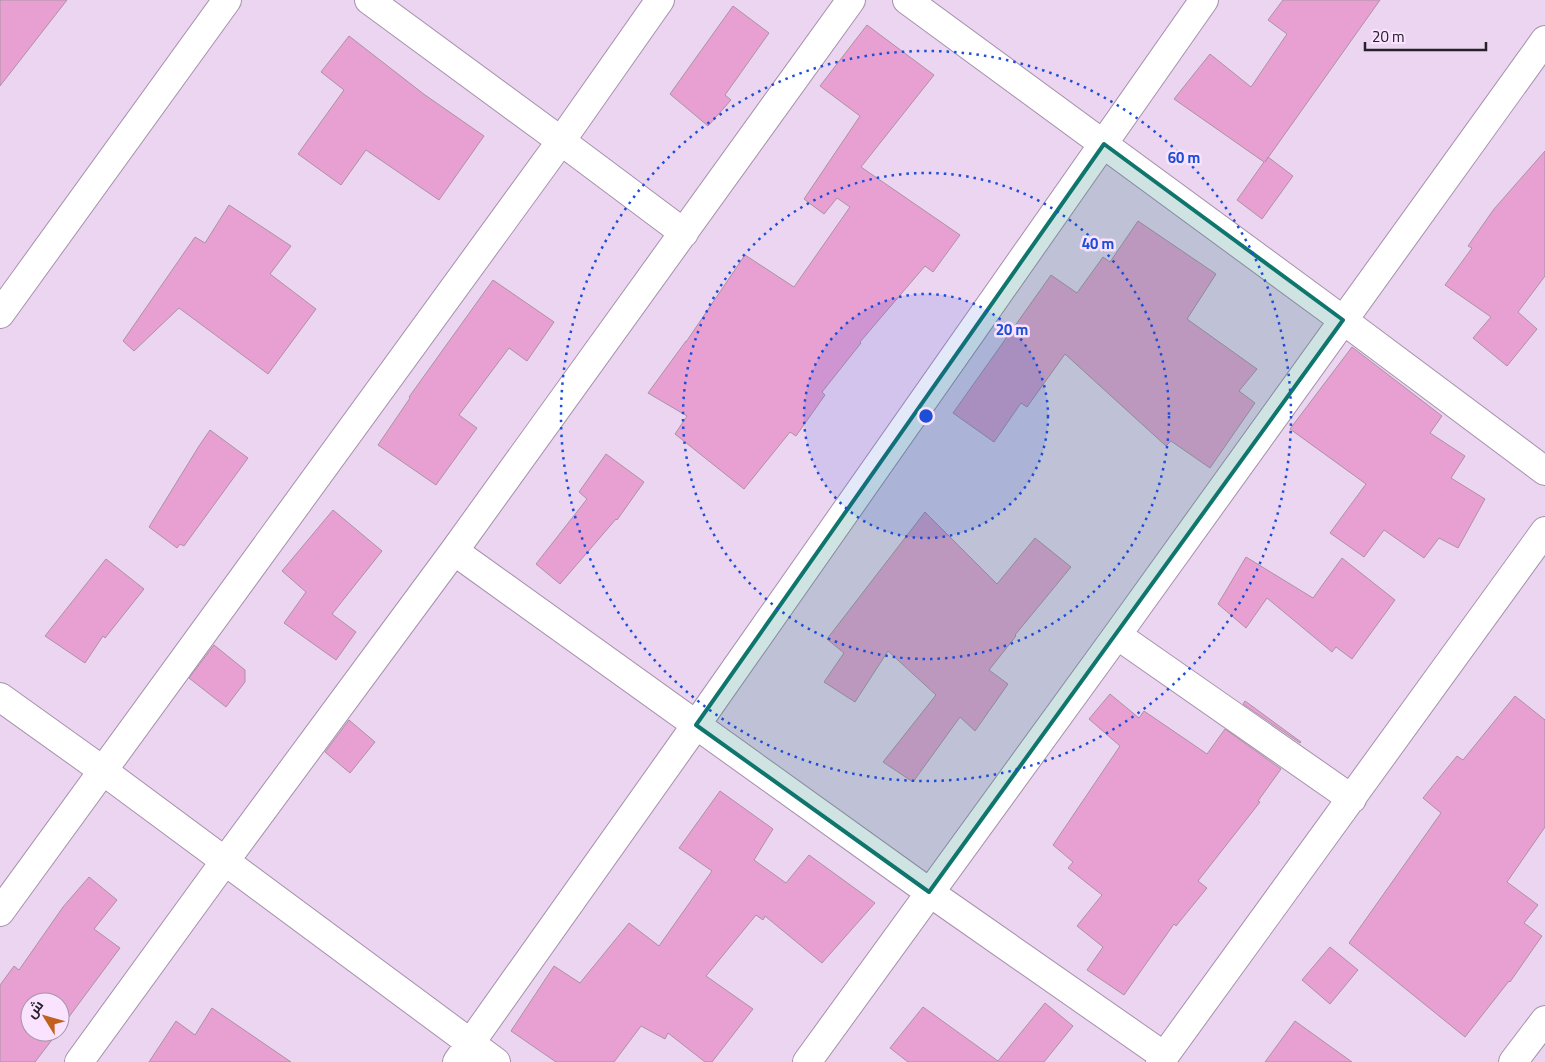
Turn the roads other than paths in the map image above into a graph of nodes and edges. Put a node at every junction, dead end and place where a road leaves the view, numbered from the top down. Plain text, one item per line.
1 (227, 0) edge
2 (369, 0) edge
3 (660, 0) edge
4 (851, 0) edge
5 (907, 0) edge
6 (1204, 0) edge
7 (1545, 40) edge
8 (561, 141) junction
9 (1104, 144) junction
10 (684, 234) junction
11 (0, 314) edge
12 (1343, 320) junction
13 (1545, 471) edge
14 (1545, 531) edge
15 (454, 551) junction
16 (1117, 635) junction
17 (0, 697) edge
18 (696, 725) junction
19 (102, 770) junction
20 (1352, 799) junction
21 (225, 861) junction
22 (930, 892) junction
23 (0, 912) edge
24 (1545, 1020) edge
25 (464, 1053) edge
26 (1162, 1059) edge
27 (79, 1062) edge
28 (496, 1062) edge
29 (806, 1062) edge
30 (1513, 1062) edge

1 - 11 street
2 - 8 street
3 - 8 street
4 - 10 street
5 - 9 street
6 - 9 street
7 - 12 street
8 - 10 street
8 - 19 street
9 - 12 street
9 - 18 street
10 - 15 street
12 - 13 street
12 - 16 street
14 - 20 street
15 - 18 street
15 - 21 street
16 - 20 street
16 - 22 street
17 - 19 street
18 - 22 street
18 - 25 street
19 - 21 street
19 - 23 street
20 - 26 street
21 - 25 street
21 - 27 street
22 - 26 street
22 - 29 street
24 - 30 street
25 - 28 street

